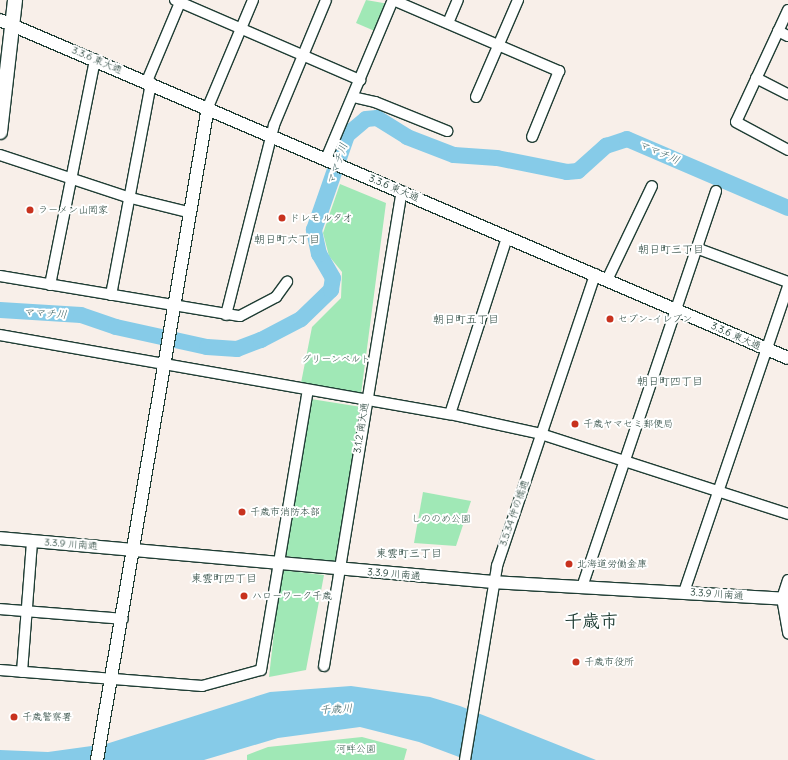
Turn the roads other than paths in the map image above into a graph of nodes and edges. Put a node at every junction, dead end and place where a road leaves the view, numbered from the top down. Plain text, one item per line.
1 (15, 0) edge
2 (253, 0) edge
3 (326, 0) edge
4 (393, 0) edge
5 (458, 0) edge
6 (518, 0) edge
7 (179, 1) edge
8 (788, 10) edge
9 (0, 20) edge
10 (448, 24) junction
11 (14, 25) junction
12 (241, 28) junction
13 (778, 31) junction
14 (788, 36) edge
15 (499, 45) junction
16 (302, 55) junction
17 (95, 59) junction
18 (756, 78) junction
19 (360, 80) junction
20 (149, 82) junction
21 (788, 94) edge
22 (352, 97) junction
23 (476, 97) dead end
24 (208, 107) junction
25 (447, 131) dead end
26 (0, 132) edge
27 (272, 135) junction
28 (532, 137) dead end
29 (788, 150) edge
30 (0, 155) edge
31 (330, 161) junction
32 (69, 178) junction
33 (652, 186) dead end
34 (402, 191) junction
35 (716, 191) dead end
36 (127, 197) junction
37 (188, 212) junction
38 (507, 237) junction
39 (696, 248) junction
40 (595, 274) junction
41 (0, 276) edge
42 (607, 280) junction
43 (287, 282) dead end
44 (788, 282) edge
45 (50, 284) junction
46 (788, 286) edge
47 (111, 295) junction
48 (175, 306) junction
49 (675, 309) junction
50 (226, 315) junction
51 (0, 335) edge
52 (766, 349) junction
53 (788, 358) edge
54 (166, 366) junction
55 (308, 390) junction
56 (366, 399) junction
57 (450, 414) junction
58 (541, 434) junction
59 (623, 460) junction
60 (719, 492) junction
61 (788, 514) edge
62 (0, 538) edge
63 (32, 541) junction
64 (135, 549) junction
65 (277, 563) junction
66 (338, 569) junction
67 (788, 580) edge
68 (493, 582) junction
69 (582, 586) junction
70 (684, 592) junction
71 (785, 599) edge
72 (0, 608) edge
73 (27, 612) junction
74 (123, 619) junction
75 (788, 634) edge
76 (324, 666) dead end
77 (0, 670) edge
78 (22, 672) junction
79 (113, 680) junction
80 (97, 760) edge
81 (465, 760) edge

1 - 11 main road
2 - 12 street
3 - 16 street
4 - 10 street
4 - 19 street
5 - 10 street
6 - 15 street
7 - 12 street
7 - 20 street
8 - 13 street
9 - 11 street, 3.3.6 東大通
10 - 15 street
11 - 17 street, 3.3.6 東大通
11 - 26 main road
12 - 16 street
12 - 24 street
13 - 14 street
13 - 18 street
15 - 23 street
15 - 28 street
16 - 19 street
16 - 27 street
17 - 20 street, 3.3.6 東大通
17 - 32 street
18 - 21 street
18 - 29 street
19 - 22 street
20 - 24 street, 3.3.6 東大通
20 - 36 street
22 - 25 street
22 - 31 street
24 - 27 street, 3.3.6 東大通
24 - 37 street
27 - 31 street, 3.3.6 東大通
27 - 50 street
30 - 32 street
31 - 34 street, 3.3.6 東大通
32 - 36 street
32 - 45 street
33 - 42 street
34 - 38 street, 3.3.6 東大通
34 - 56 street, 3.1.2 南大通
35 - 39 street
36 - 37 street
36 - 47 street
37 - 48 street
38 - 40 street, 3.3.6 東大通
38 - 57 street
39 - 44 street
39 - 49 street
40 - 42 street, 3.3.6 東大通
40 - 58 street, 3.5.34 仲の橋通
41 - 45 street
42 - 49 street, 3.3.6 東大通
43 - 50 street
45 - 47 street
46 - 52 street
47 - 48 street
48 - 50 street
48 - 54 street
49 - 52 street, 3.3.6 東大通
49 - 59 street
51 - 54 street
52 - 53 street, 3.3.6 東大通
52 - 60 street
54 - 55 street
54 - 64 street
55 - 56 street
55 - 65 street
56 - 57 street
56 - 66 street, 3.1.2 南大通
57 - 58 street
58 - 59 street
58 - 68 street, 3.5.34 仲の橋通
59 - 60 street
59 - 69 street
60 - 61 street
60 - 70 street
62 - 63 street, 3.3.9 川南通
63 - 64 street, 3.3.9 川南通
63 - 73 street
64 - 65 street, 3.3.9 川南通
64 - 74 street
65 - 66 street, 3.3.9 川南通
65 - 79 street
66 - 68 street, 3.3.9 川南通
66 - 76 street, 3.1.2 南大通
67 - 71 street
68 - 69 street, 3.3.9 川南通
68 - 81 street, 3.5.34 仲の橋通
69 - 70 street, 3.3.9 川南通
70 - 71 street, 3.3.9 川南通
71 - 75 street
72 - 73 street
73 - 74 street
73 - 78 street
74 - 79 street
77 - 78 street
78 - 79 street
79 - 80 street

